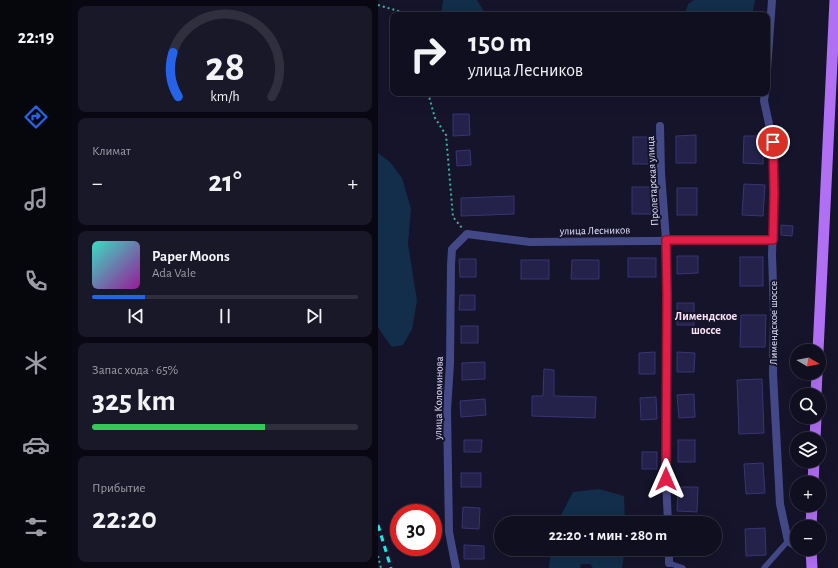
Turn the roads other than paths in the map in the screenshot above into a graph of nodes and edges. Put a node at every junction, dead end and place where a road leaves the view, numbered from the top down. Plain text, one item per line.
1 (772, 0) edge
2 (835, 0) edge
3 (770, 28) edge
4 (765, 96) edge
5 (660, 126) dead end
6 (467, 234) joint
7 (666, 240) junction
8 (773, 240) junction
9 (818, 344) edge
10 (668, 516) edge
11 (788, 541) joint
12 (670, 556) edge
13 (811, 556) edge
14 (670, 563) joint
15 (456, 568) edge
16 (683, 568) edge
17 (764, 568) edge
18 (812, 568) edge

1 - 3 street
2 - 9 main road
4 - 8 street, Лимендское шоссе
5 - 7 street, Пролетарская улица
6 - 7 street, улица Лесников
6 - 15 street, улица Коломинова
7 - 8 street, улица Лесников
7 - 10 street, Пролетарская улица
8 - 11 street, Лимендское шоссе
11 - 17 lane
12 - 14 street
13 - 18 main road
14 - 16 lane

